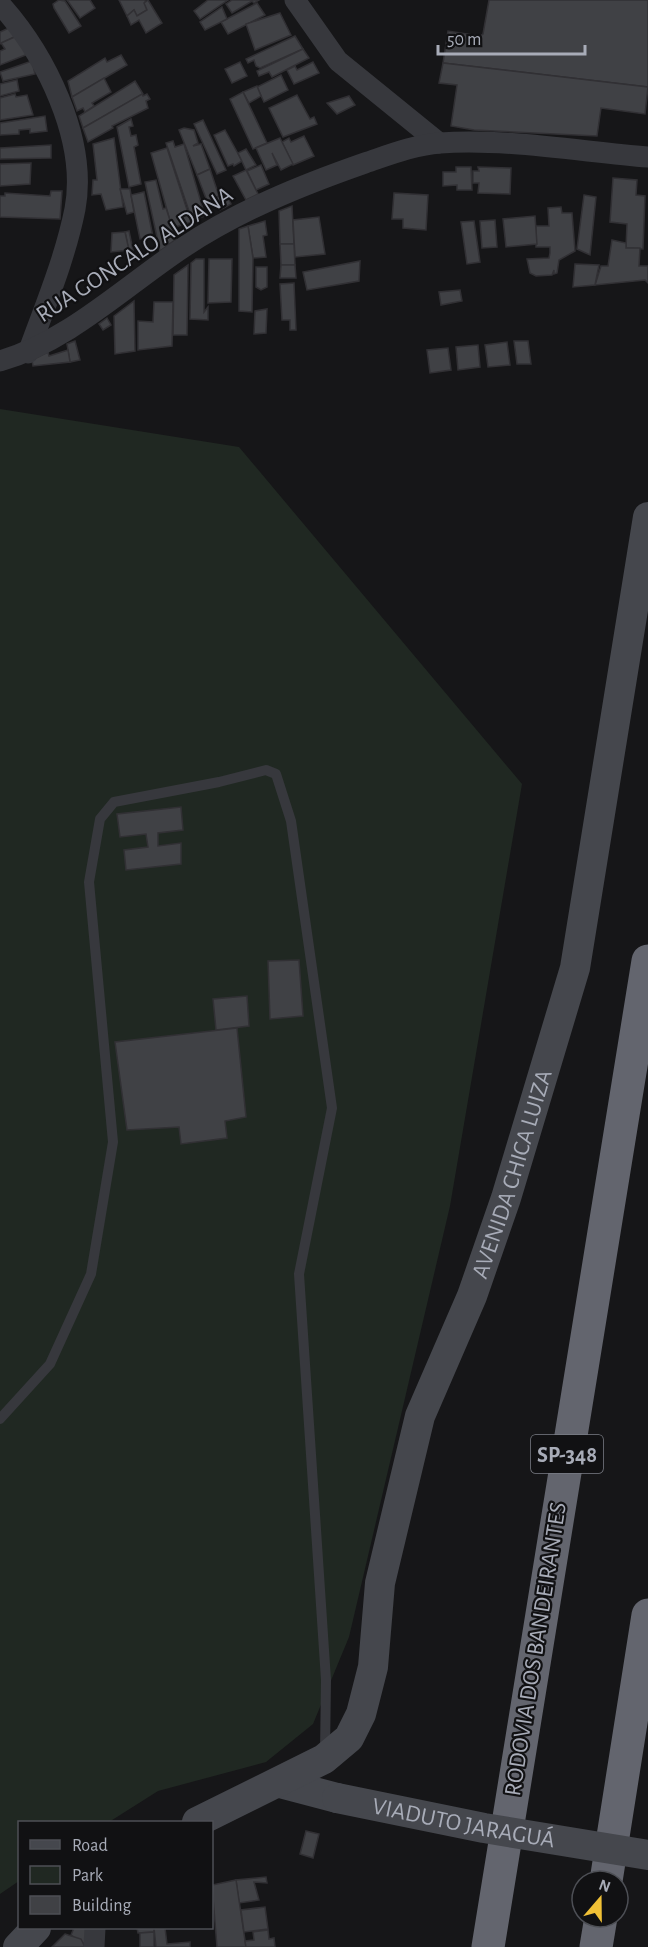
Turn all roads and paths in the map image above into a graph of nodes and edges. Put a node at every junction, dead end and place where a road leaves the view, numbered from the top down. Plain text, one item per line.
1 (297, 1) edge
2 (0, 4) edge
3 (439, 143) junction
4 (648, 157) edge
5 (28, 353) junction
6 (0, 361) edge
7 (648, 517) edge
8 (648, 961) edge
9 (0, 1419) edge
10 (648, 1615) edge
11 (324, 1759) junction
12 (280, 1783) junction
13 (199, 1821) edge
14 (648, 1855) edge
15 (608, 1869) edge
16 (35, 1929) edge
17 (95, 1929) edge
18 (598, 1929) edge
19 (18, 1947) edge
20 (94, 1947) edge
21 (488, 1947) edge
22 (596, 1947) edge

1 - 3 street
2 - 5 street
3 - 4 street, RUA GONCALO ALDANA
3 - 5 street, RUA GONCALO ALDANA
5 - 6 street, RUA GONCALO ALDANA
7 - 11 main road, AVENIDA CHICA LUIZA
8 - 21 highway, RODOVIA DOS BANDEIRANTES / SP-348
9 - 11 lane
10 - 15 highway
11 - 12 main road, AVENIDA CHICA LUIZA
12 - 13 main road, AVENIDA CHICA LUIZA
12 - 14 main road, VIADUTO JARAGUÁ, bridge
16 - 19 main road
17 - 20 street
18 - 22 highway

